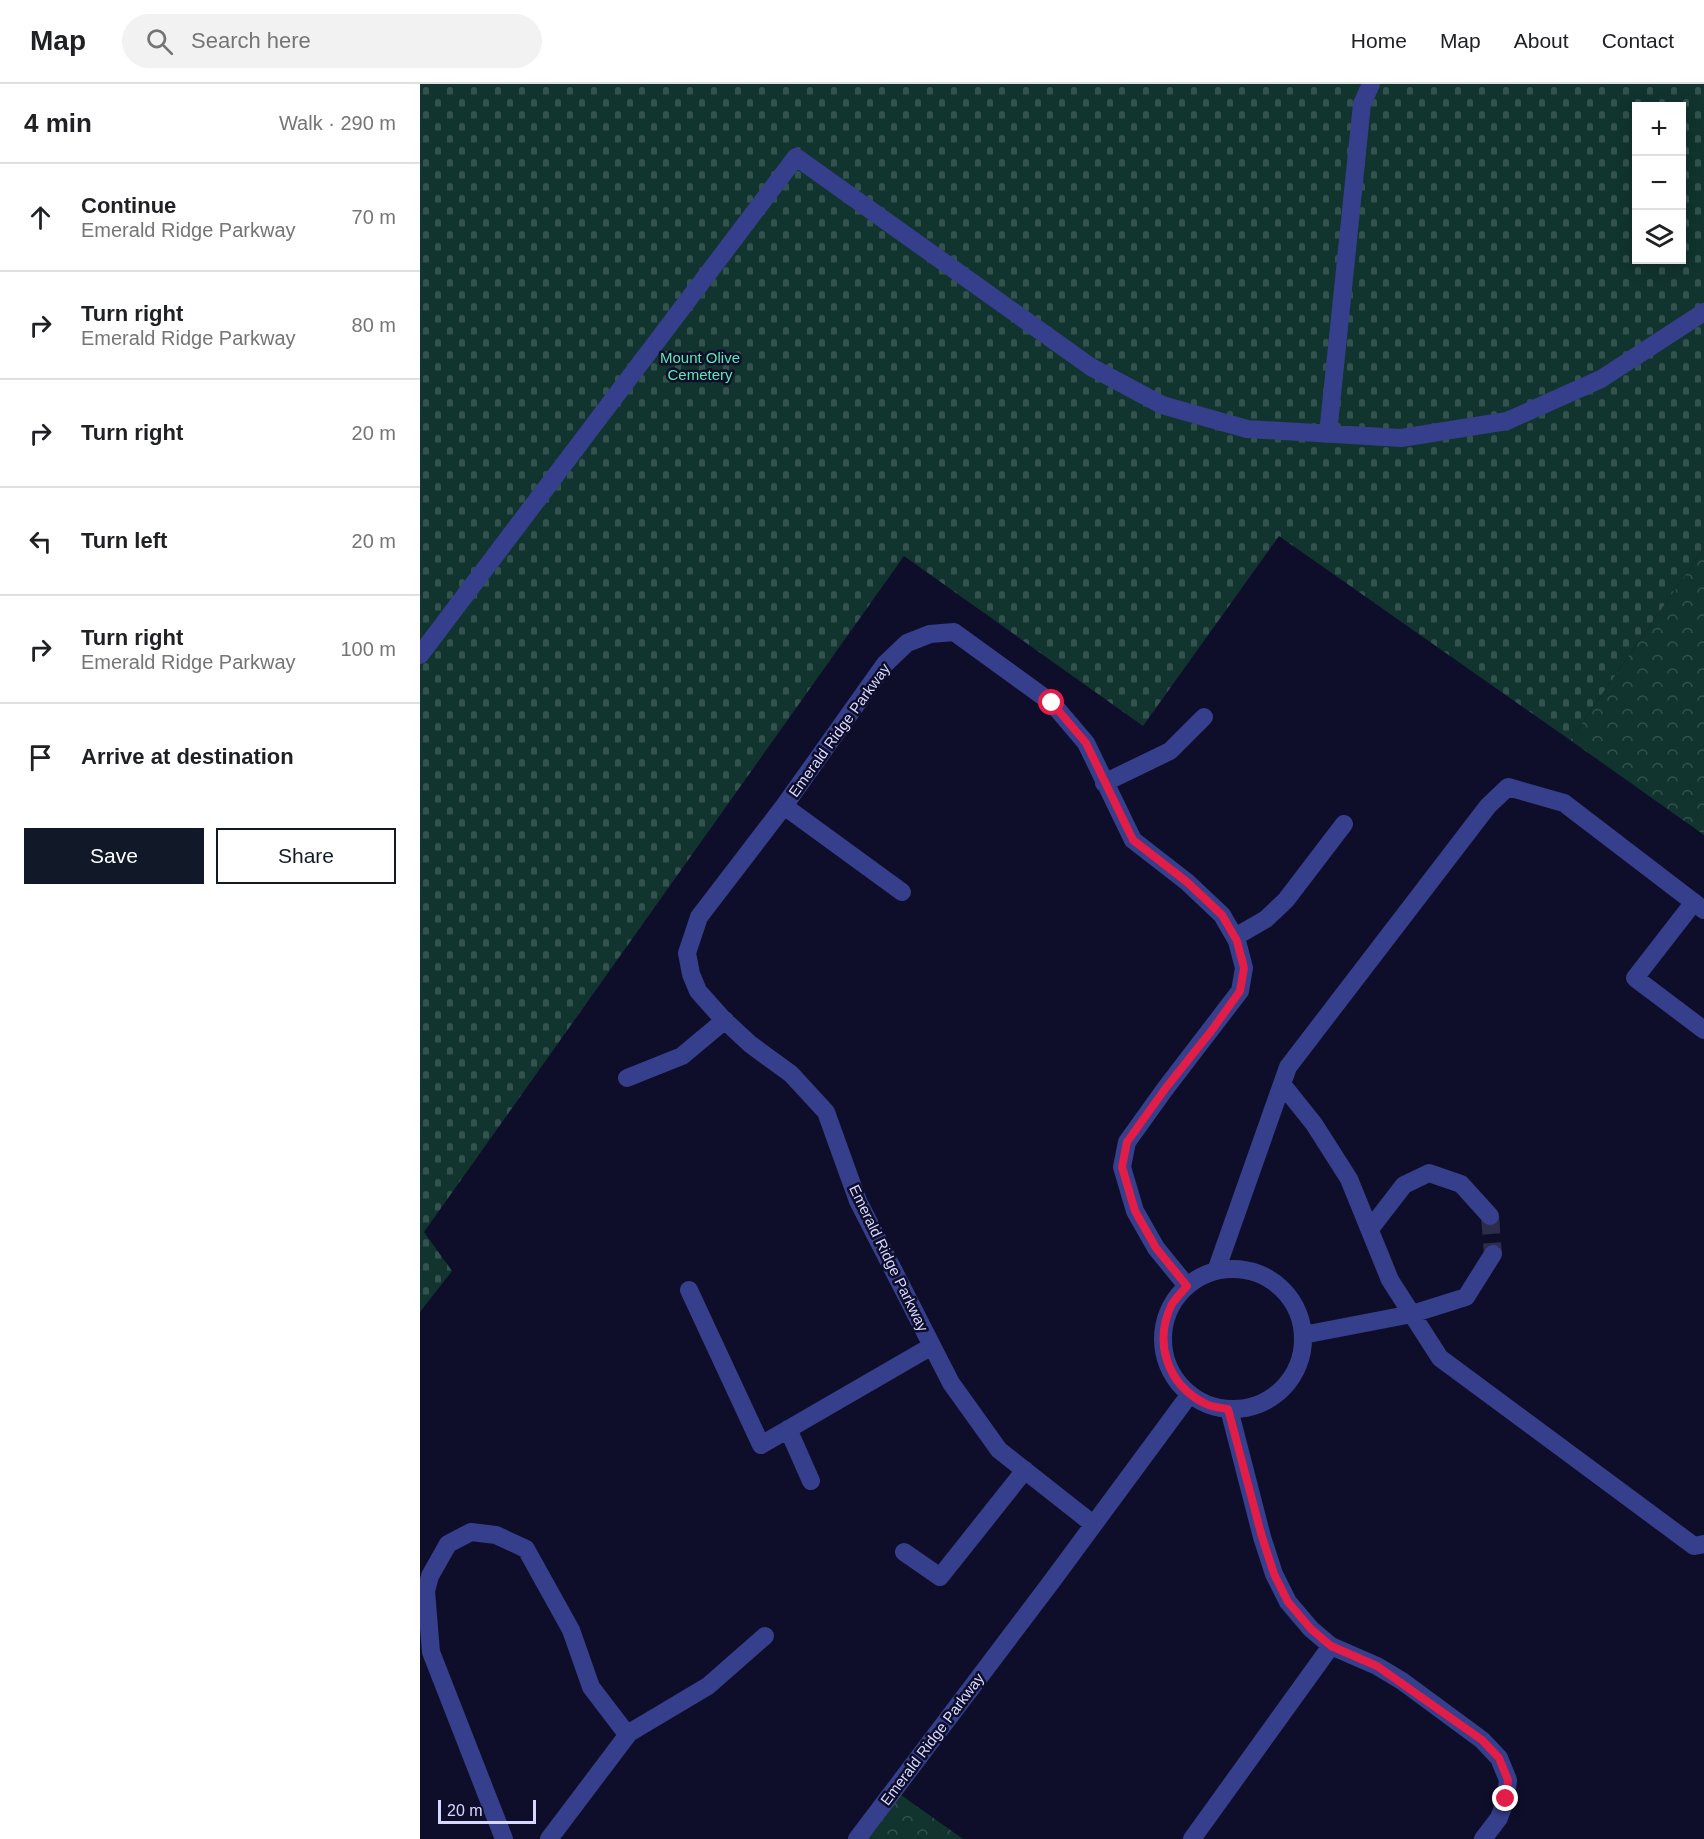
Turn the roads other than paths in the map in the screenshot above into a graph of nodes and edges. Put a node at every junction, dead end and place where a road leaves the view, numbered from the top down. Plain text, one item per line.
1 (1371, 84) edge
2 (1704, 312) edge
3 (1328, 434) junction
4 (420, 655) edge
5 (1204, 717) dead end
6 (1104, 783) junction
7 (784, 806) junction
8 (1344, 824) dead end
9 (902, 892) dead end
10 (1699, 906) edge
11 (1234, 937) junction
12 (725, 1020) junction
13 (1704, 1030) edge
14 (627, 1078) dead end
15 (1282, 1084) junction
16 (1490, 1216) tunnel mouth
17 (1370, 1229) junction
18 (1493, 1254) tunnel mouth
19 (1216, 1271) junction
20 (1187, 1286) junction
21 (689, 1290) dead end
22 (1412, 1314) junction
23 (1303, 1335) junction
24 (932, 1346) junction
25 (1190, 1394) junction
26 (1228, 1409) junction
27 (788, 1429) junction
28 (1025, 1470) junction
29 (811, 1481) dead end
30 (1093, 1524) junction
31 (1704, 1544) edge
32 (904, 1552) dead end
33 (765, 1636) dead end
34 (1331, 1646) junction
35 (629, 1733) junction
36 (504, 1839) edge
37 (549, 1839) edge
38 (857, 1839) edge
39 (1192, 1839) edge
40 (1483, 1839) edge

1 - 3 street
2 - 3 street
3 - 4 street
5 - 6 street
6 - 7 street, Emerald Ridge Parkway
6 - 11 street, Emerald Ridge Parkway
7 - 9 street
7 - 12 street, Emerald Ridge Parkway
8 - 11 street
10 - 13 street
10 - 15 street
11 - 20 street, Emerald Ridge Parkway
12 - 14 street
12 - 24 street, Emerald Ridge Parkway
15 - 17 street
15 - 19 street
16 - 17 street
17 - 22 street
18 - 22 street
19 - 20 street
19 - 23 street
20 - 25 street
21 - 27 street
22 - 23 street
22 - 31 street
23 - 26 street
24 - 27 street
24 - 28 street, Emerald Ridge Parkway
25 - 26 street
25 - 30 street, Emerald Ridge Parkway
26 - 34 street
27 - 29 street
28 - 30 street, Emerald Ridge Parkway
28 - 32 street
30 - 38 street, Emerald Ridge Parkway
33 - 35 street
34 - 39 street
34 - 40 street
35 - 36 street
35 - 37 street

